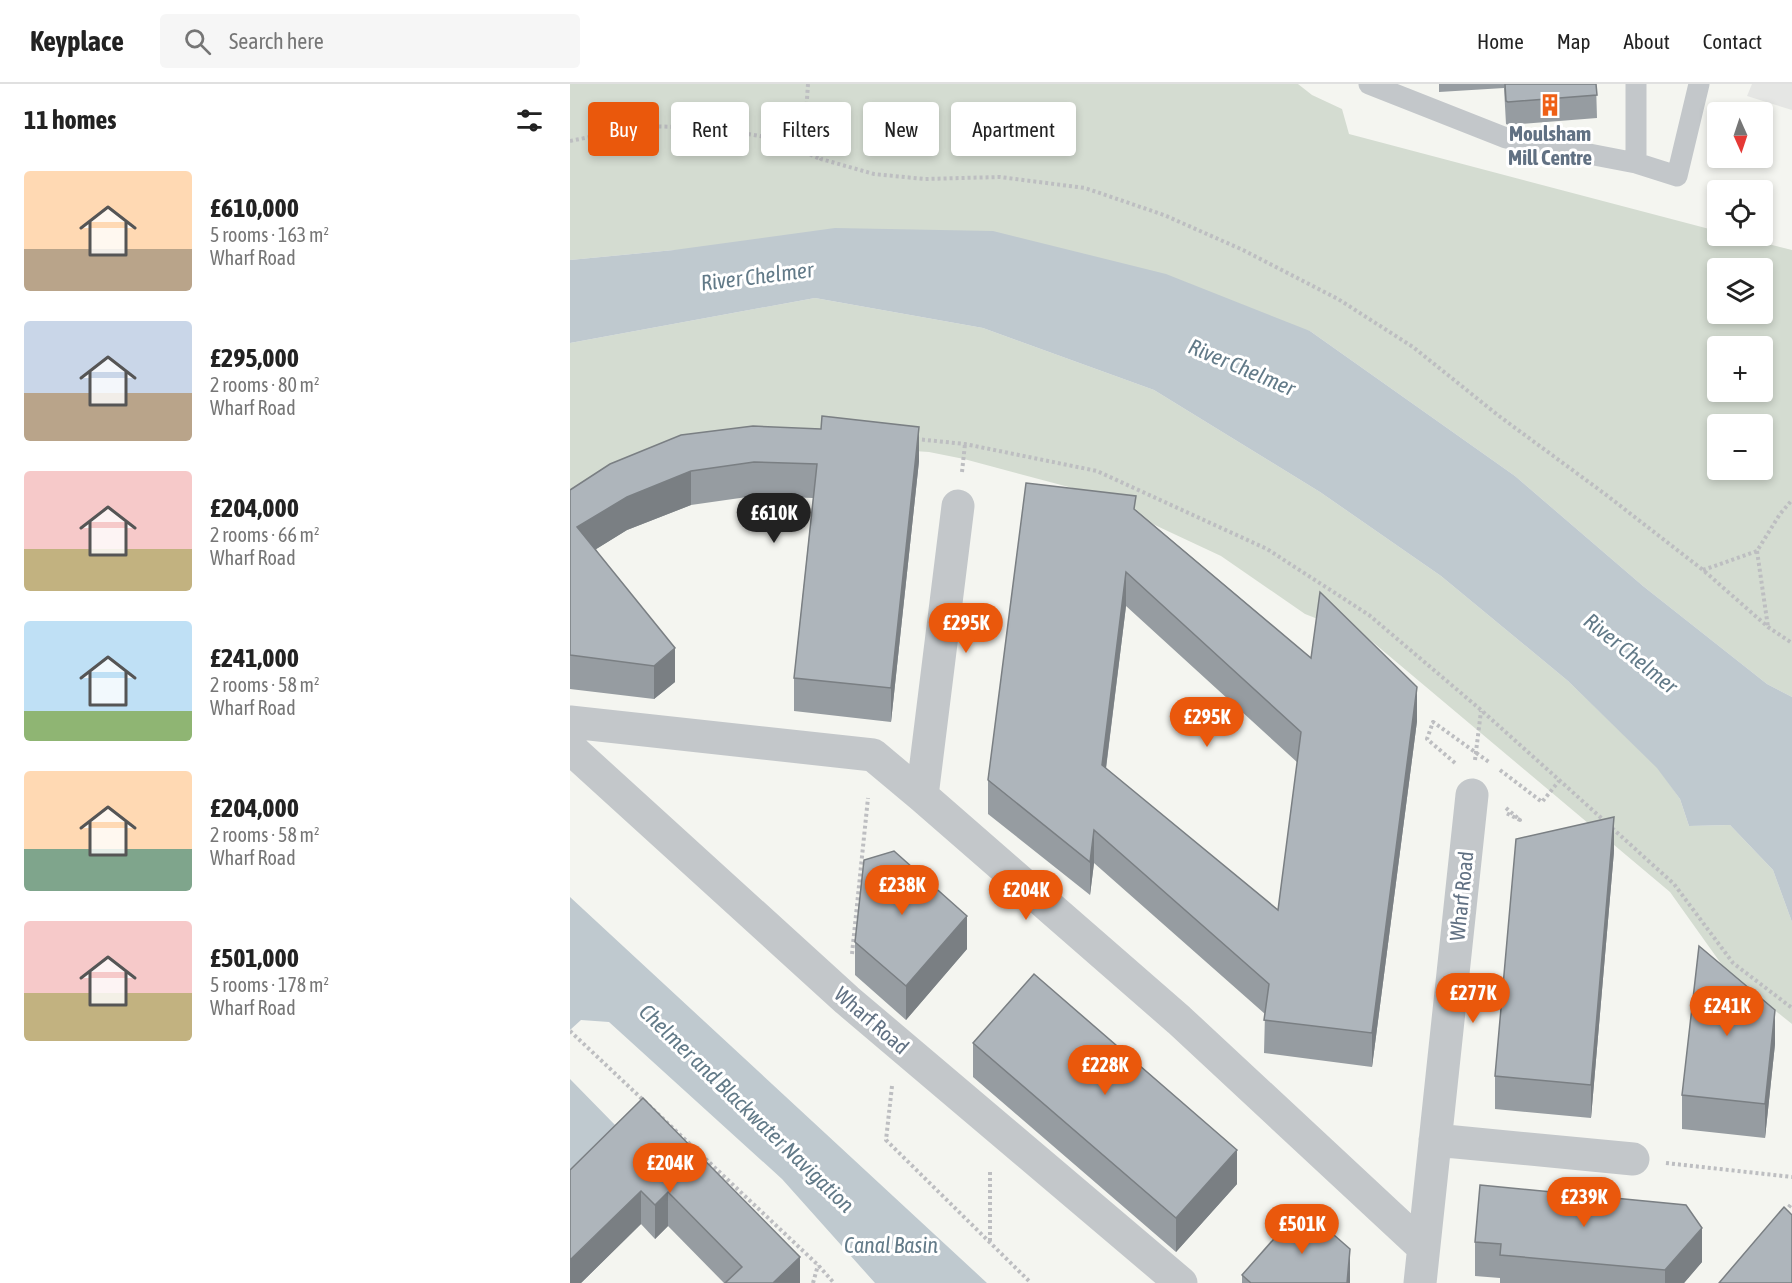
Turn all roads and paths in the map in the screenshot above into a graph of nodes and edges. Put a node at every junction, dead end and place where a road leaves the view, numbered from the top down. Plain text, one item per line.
1 (808, 84) edge
2 (1369, 84) edge
3 (1636, 84) edge
4 (1699, 84) edge
5 (570, 141) edge
6 (821, 159) junction
7 (1636, 163) junction
8 (906, 438) edge
9 (1792, 500) edge
10 (958, 506) dead end
11 (1757, 551) junction
12 (1703, 570) junction
13 (1768, 627) junction
14 (1792, 643) edge
15 (1481, 710) junction
16 (570, 723) edge
17 (570, 748) edge
18 (873, 755) junction
19 (1472, 795) joint
20 (922, 796) junction
21 (847, 1000) junction
22 (1792, 1008) edge
23 (570, 1031) edge
24 (897, 1042) junction
25 (991, 1122) junction
26 (1435, 1140) junction
27 (1633, 1159) joint
28 (1792, 1177) edge
29 (1792, 1203) edge
30 (1785, 1212) edge
31 (990, 1242) junction
32 (1423, 1247) junction
33 (818, 1265) junction
34 (813, 1283) edge
35 (834, 1283) edge
36 (1031, 1283) edge
37 (1181, 1283) edge
38 (1420, 1283) edge

1 - 6 path
2 - 7 lane
3 - 7 lane
4 - 7 lane
5 - 6 path
6 - 12 path
8 - 15 path
9 - 11 path
10 - 20 street
11 - 12 path
11 - 13 path
12 - 13 path
13 - 14 path
15 - 19 path
15 - 22 path
16 - 18 street
17 - 21 street, Wharf Road
18 - 20 street
18 - 21 path
19 - 26 street, Wharf Road
20 - 32 street
21 - 24 street, Wharf Road
23 - 33 path
24 - 25 street, Wharf Road
24 - 31 path
25 - 31 path
25 - 37 street, Wharf Road
26 - 27 street
26 - 32 street, Wharf Road
27 - 28 path
29 - 30 path
31 - 36 path
32 - 38 street, Wharf Road
33 - 34 path
33 - 35 path

